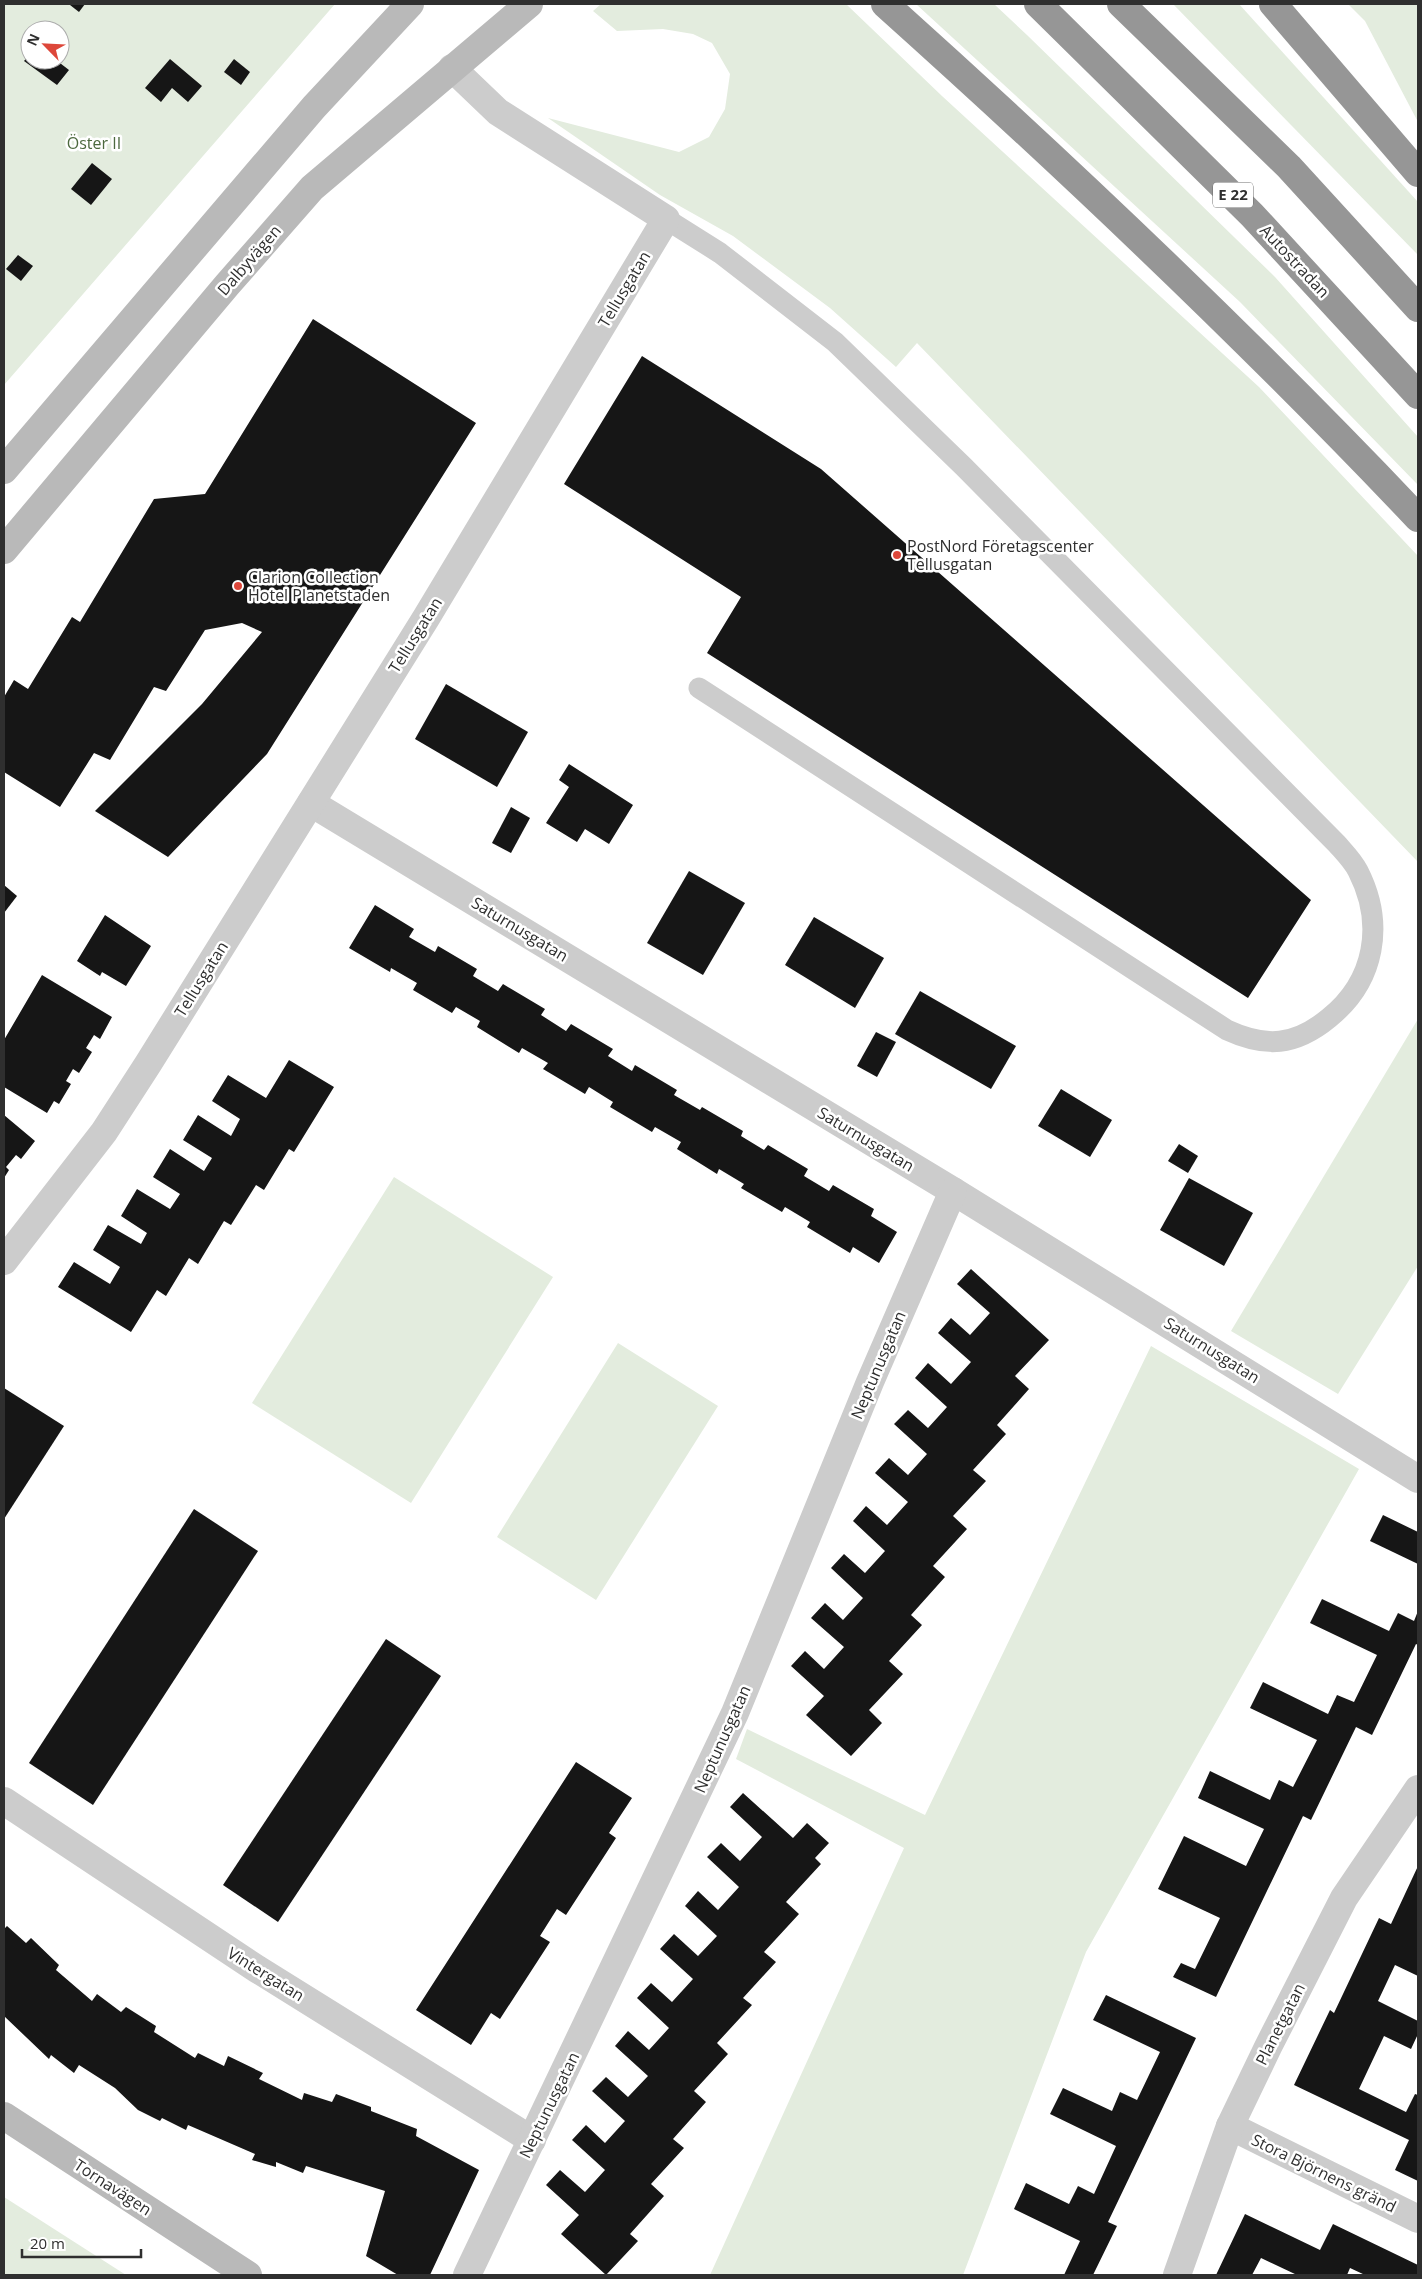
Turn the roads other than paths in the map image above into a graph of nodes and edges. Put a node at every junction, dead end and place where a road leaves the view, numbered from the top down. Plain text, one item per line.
1 (410, 4) edge
2 (529, 4) edge
3 (885, 4) edge
4 (1038, 4) edge
5 (1121, 4) edge
6 (1273, 4) edge
7 (452, 68) junction
8 (1418, 173) edge
9 (666, 219) junction
10 (1418, 308) edge
11 (1418, 395) edge
12 (4, 470) edge
13 (1418, 518) edge
14 (4, 550) edge
15 (699, 688) dead end
16 (311, 803) junction
17 (953, 1191) junction
18 (4, 1261) edge
19 (1418, 1480) edge
20 (1418, 1789) edge
21 (4, 1801) edge
22 (4, 2116) edge
23 (1230, 2126) junction
24 (532, 2140) junction
25 (1418, 2219) edge
26 (248, 2275) edge
27 (467, 2275) edge
28 (1177, 2275) edge

1 - 12 main road
2 - 7 main road, Dalbyvägen
3 - 13 highway
4 - 11 highway, Autostradan / E 22
5 - 10 highway
6 - 8 highway
7 - 9 street
7 - 14 main road, Dalbyvägen
9 - 15 lane
9 - 16 street, Tellusgatan
16 - 17 street, Saturnusgatan
16 - 18 street, Tellusgatan
17 - 19 street, Saturnusgatan
17 - 24 street, Neptunusgatan
20 - 23 street, Planetgatan
21 - 24 street, Vintergatan
22 - 26 main road, Tornavägen
23 - 25 street, Stora Björnens gränd
23 - 28 street, Planetgatan
24 - 27 street, Neptunusgatan

